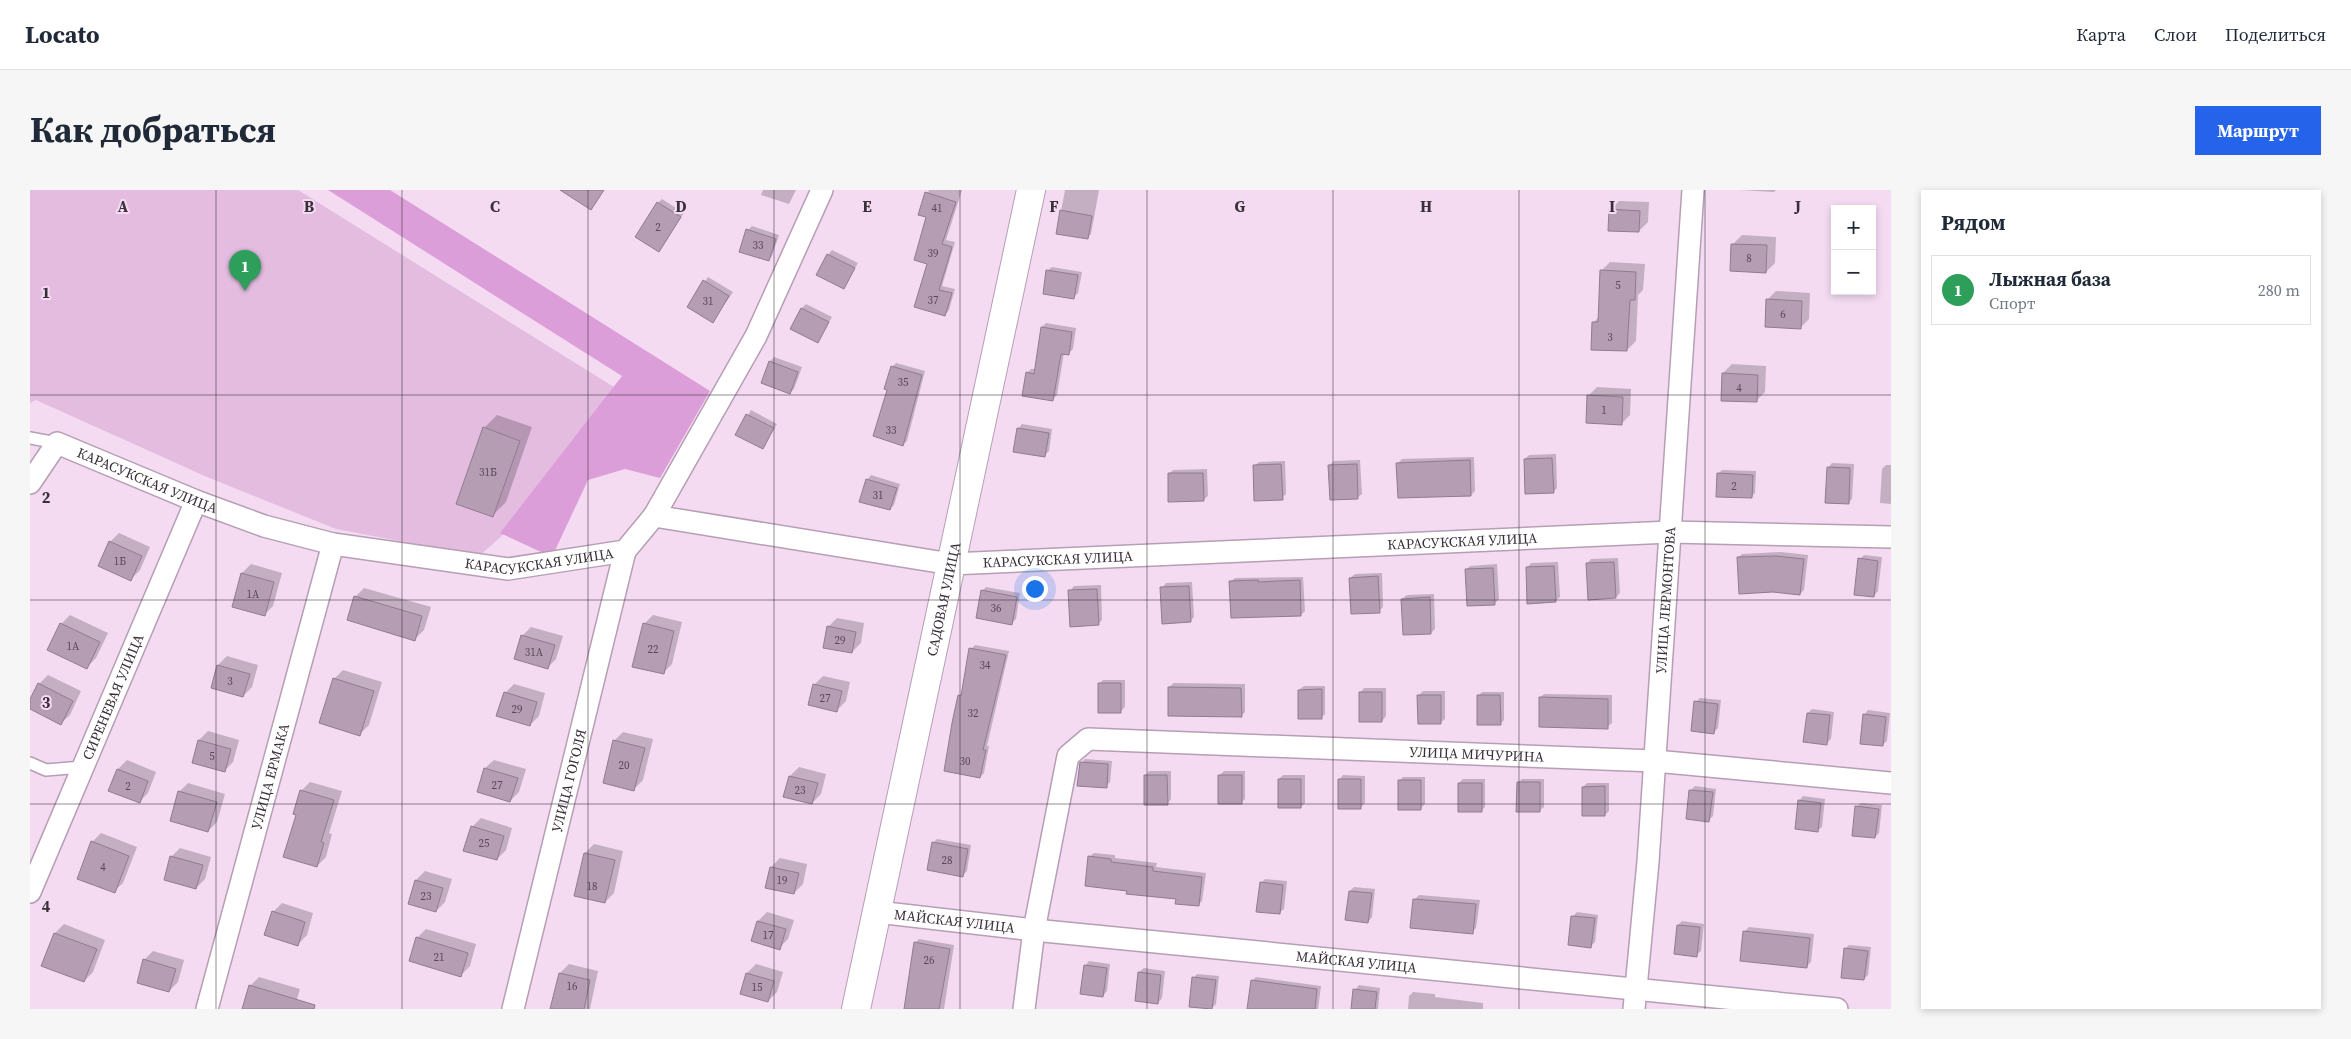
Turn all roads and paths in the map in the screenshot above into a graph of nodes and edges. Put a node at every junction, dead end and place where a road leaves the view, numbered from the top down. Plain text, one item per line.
1 (822, 190) edge
2 (1031, 190) edge
3 (1693, 190) edge
4 (30, 438) edge
5 (57, 443) junction
6 (30, 483) edge
7 (196, 502) junction
8 (654, 516) junction
9 (1670, 532) junction
10 (1891, 537) edge
11 (333, 544) junction
12 (625, 551) junction
13 (951, 564) junction
14 (1654, 761) junction
15 (30, 763) edge
16 (82, 767) junction
17 (1891, 783) edge
18 (30, 892) edge
19 (877, 912) junction
20 (1034, 930) junction
21 (1635, 999) edge
22 (207, 1009) edge
23 (513, 1009) edge
24 (856, 1009) edge
25 (1024, 1009) edge
26 (1837, 1009) edge

1 - 8 street
2 - 13 street, САДОВАЯ УЛИЦА
3 - 9 street, УЛИЦА ЛЕРМОНТОВА
4 - 5 lane
5 - 6 street
5 - 7 street, КАРАСУКСКАЯ УЛИЦА
7 - 11 street, КАРАСУКСКАЯ УЛИЦА
7 - 16 street, СИРЕНЕВАЯ УЛИЦА
8 - 12 street, КАРАСУКСКАЯ УЛИЦА
8 - 13 street, КАРАСУКСКАЯ УЛИЦА
9 - 10 street, КАРАСУКСКАЯ УЛИЦА
9 - 13 street, КАРАСУКСКАЯ УЛИЦА
9 - 14 street, УЛИЦА ЛЕРМОНТОВА
11 - 12 street, КАРАСУКСКАЯ УЛИЦА
11 - 22 street, УЛИЦА ЕРМАКА
12 - 23 street, УЛИЦА ГОГОЛЯ
13 - 19 street, САДОВАЯ УЛИЦА
14 - 17 street, УЛИЦА МИЧУРИНА
14 - 20 street, УЛИЦА МИЧУРИНА
14 - 21 street, УЛИЦА ЛЕРМОНТОВА
15 - 16 lane
16 - 18 street, СИРЕНЕВАЯ УЛИЦА
19 - 20 street, МАЙСКАЯ УЛИЦА
19 - 24 street, САДОВАЯ УЛИЦА
20 - 21 street, МАЙСКАЯ УЛИЦА
20 - 25 street
21 - 26 street, МАЙСКАЯ УЛИЦА

